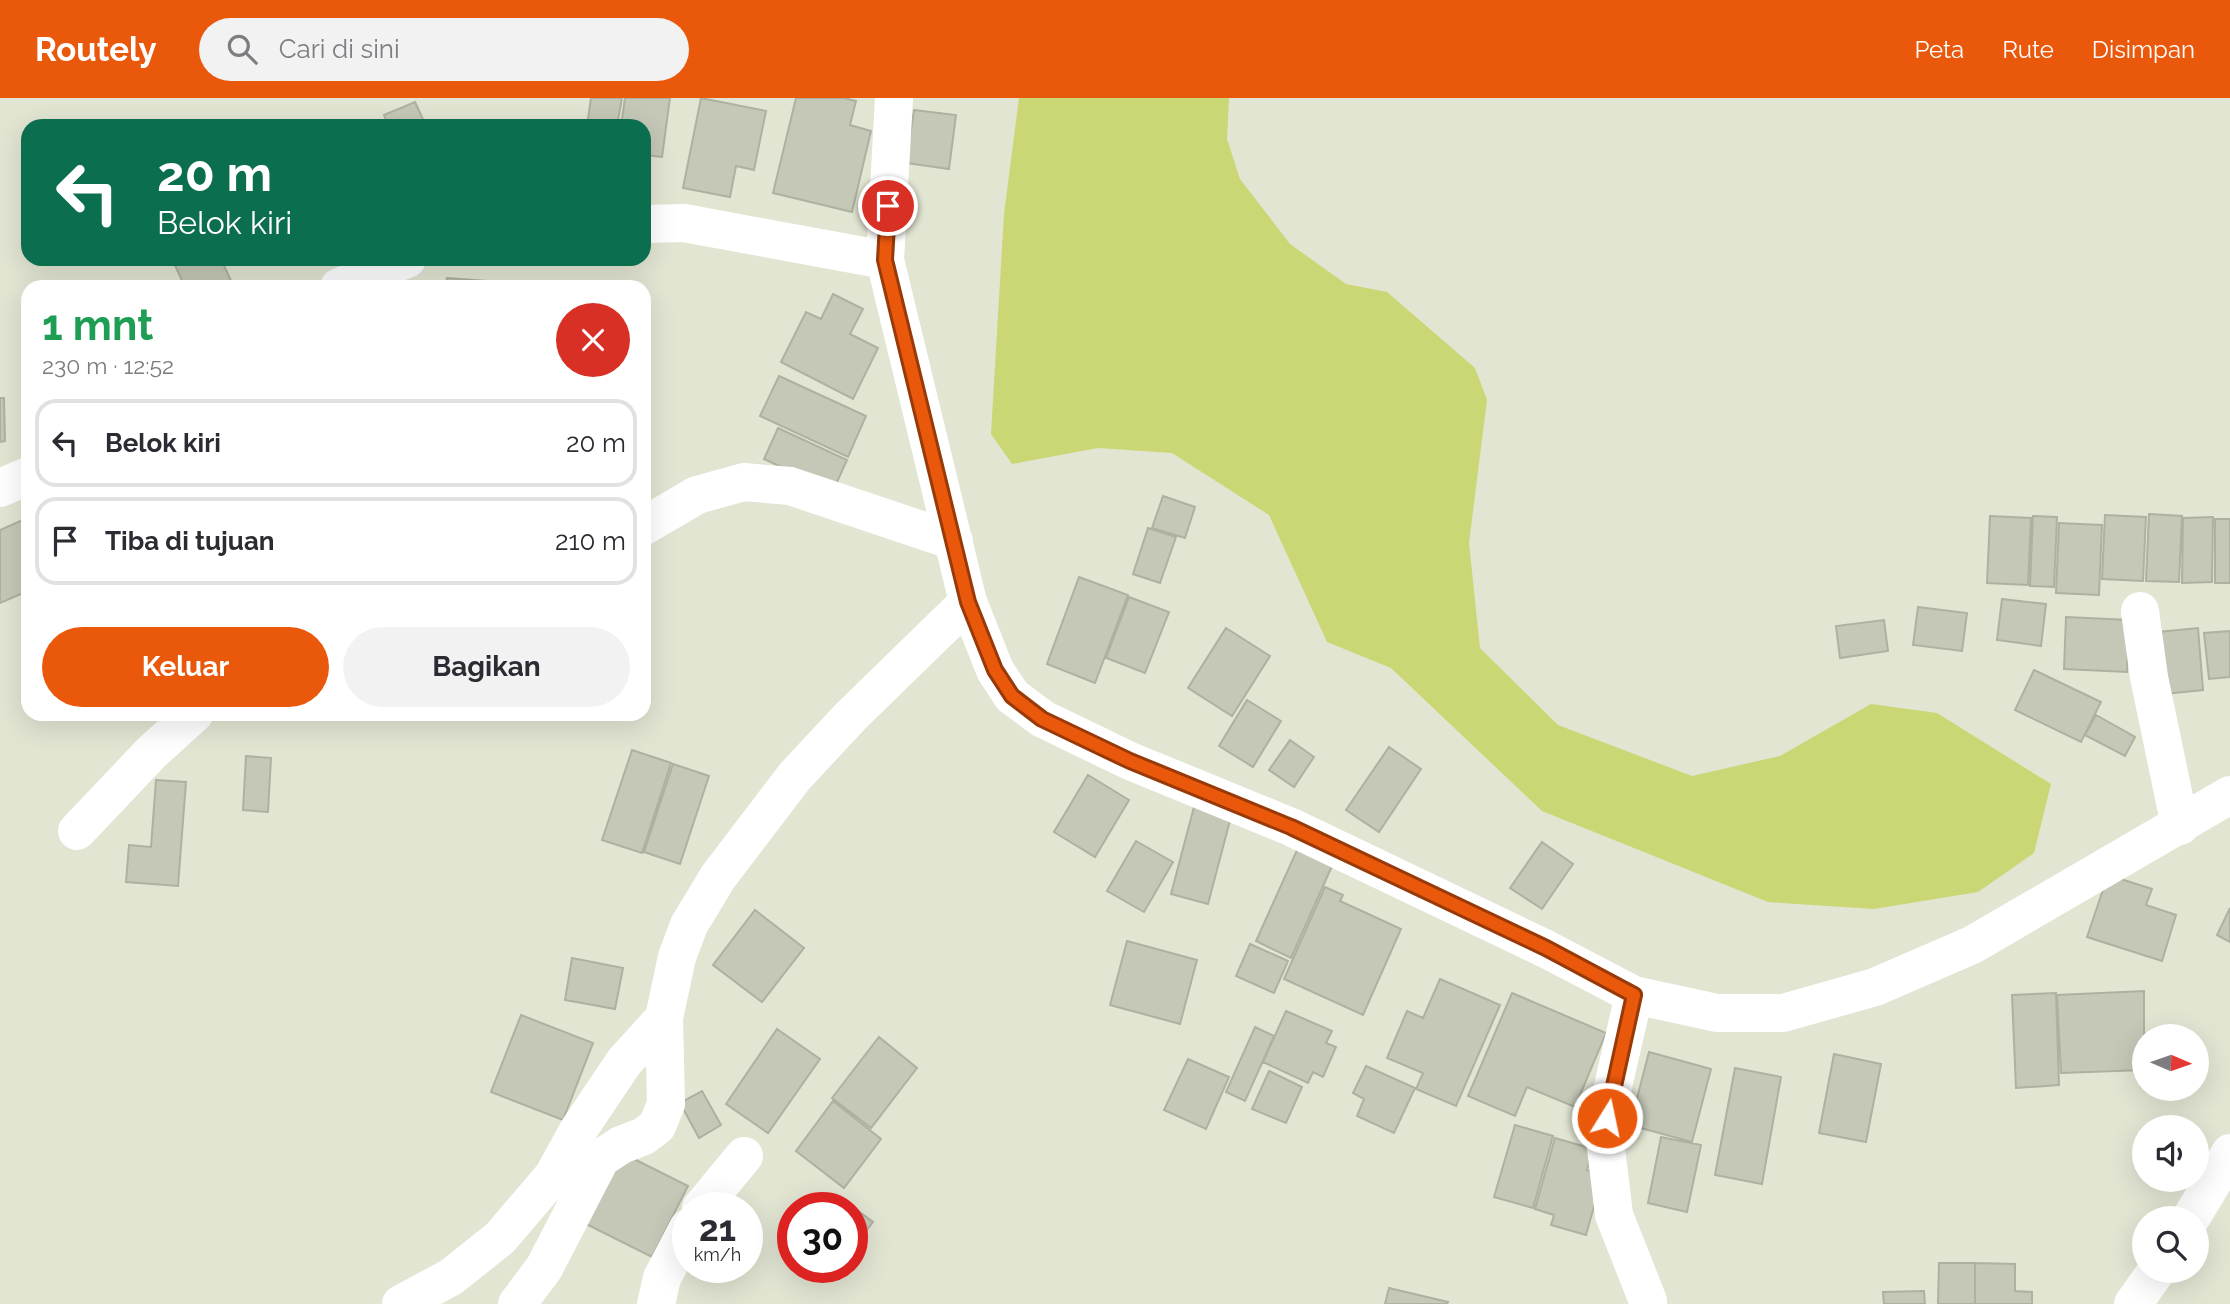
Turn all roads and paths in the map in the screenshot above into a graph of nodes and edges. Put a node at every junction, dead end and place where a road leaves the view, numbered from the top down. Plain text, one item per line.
1 (894, 98) edge
2 (651, 224) edge
3 (885, 260) junction
4 (390, 266) edge
5 (356, 280) edge
6 (21, 479) edge
7 (0, 488) edge
8 (651, 522) edge
9 (954, 541) junction
10 (968, 602) junction
11 (2140, 611) dead end
12 (186, 721) edge
13 (2230, 795) edge
14 (2179, 826) junction
15 (77, 831) dead end
16 (1634, 995) junction
17 (664, 1018) junction
18 (2230, 1153) edge
19 (744, 1156) dead end
20 (714, 1192) edge
21 (2199, 1206) edge
22 (672, 1259) edge
23 (2148, 1283) edge
24 (1647, 1301) dead end
25 (401, 1304) edge
26 (517, 1304) edge
27 (656, 1304) edge
28 (2133, 1304) edge

1 - 3 street
2 - 3 street
3 - 9 street
4 - 5 street
6 - 7 street
8 - 9 street
9 - 10 street
10 - 16 street
10 - 17 street
11 - 14 street
12 - 15 street
13 - 14 street
14 - 16 street
16 - 24 street
17 - 25 street
17 - 26 street
18 - 21 street
19 - 20 street
22 - 27 street
23 - 28 street

